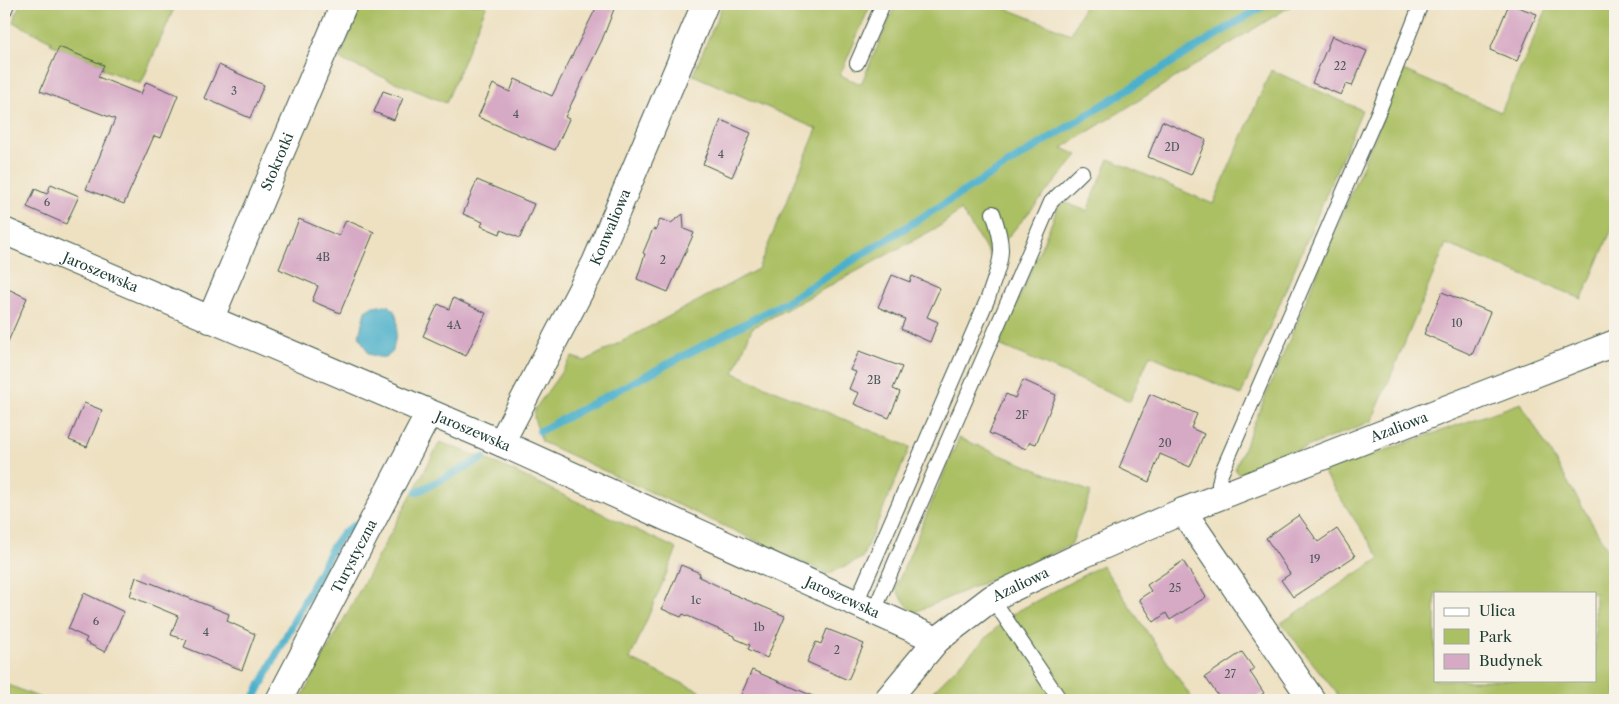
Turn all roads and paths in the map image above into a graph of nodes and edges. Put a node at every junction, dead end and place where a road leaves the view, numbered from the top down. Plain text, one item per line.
1 (7, 4) edge
2 (344, 4) edge
3 (705, 4) edge
4 (883, 4) edge
5 (1421, 4) edge
6 (4, 11) edge
7 (857, 63) dead end
8 (1082, 172) dead end
9 (993, 213) dead end
10 (4, 231) edge
11 (210, 320) junction
12 (1615, 343) edge
13 (429, 413) junction
14 (500, 443) junction
15 (1220, 497) junction
16 (1183, 511) junction
17 (992, 598) junction
18 (865, 607) junction
19 (937, 640) junction
20 (279, 700) edge
21 (887, 700) edge
22 (1060, 700) edge
23 (1312, 700) edge

1 - 6 lane
2 - 11 street, Stokrotki
3 - 14 street, Konwaliowa
4 - 7 lane
5 - 15 lane
8 - 18 lane
9 - 18 lane
10 - 11 street, Jaroszewska
11 - 13 street, Jaroszewska
12 - 15 street, Azaliowa
13 - 14 street, Jaroszewska
13 - 20 street, Turystyczna
14 - 18 street, Jaroszewska
15 - 16 street, Azaliowa
16 - 17 street, Azaliowa
16 - 23 street
17 - 19 street, Azaliowa
17 - 22 lane
18 - 19 street, Jaroszewska
19 - 21 street, Azaliowa

